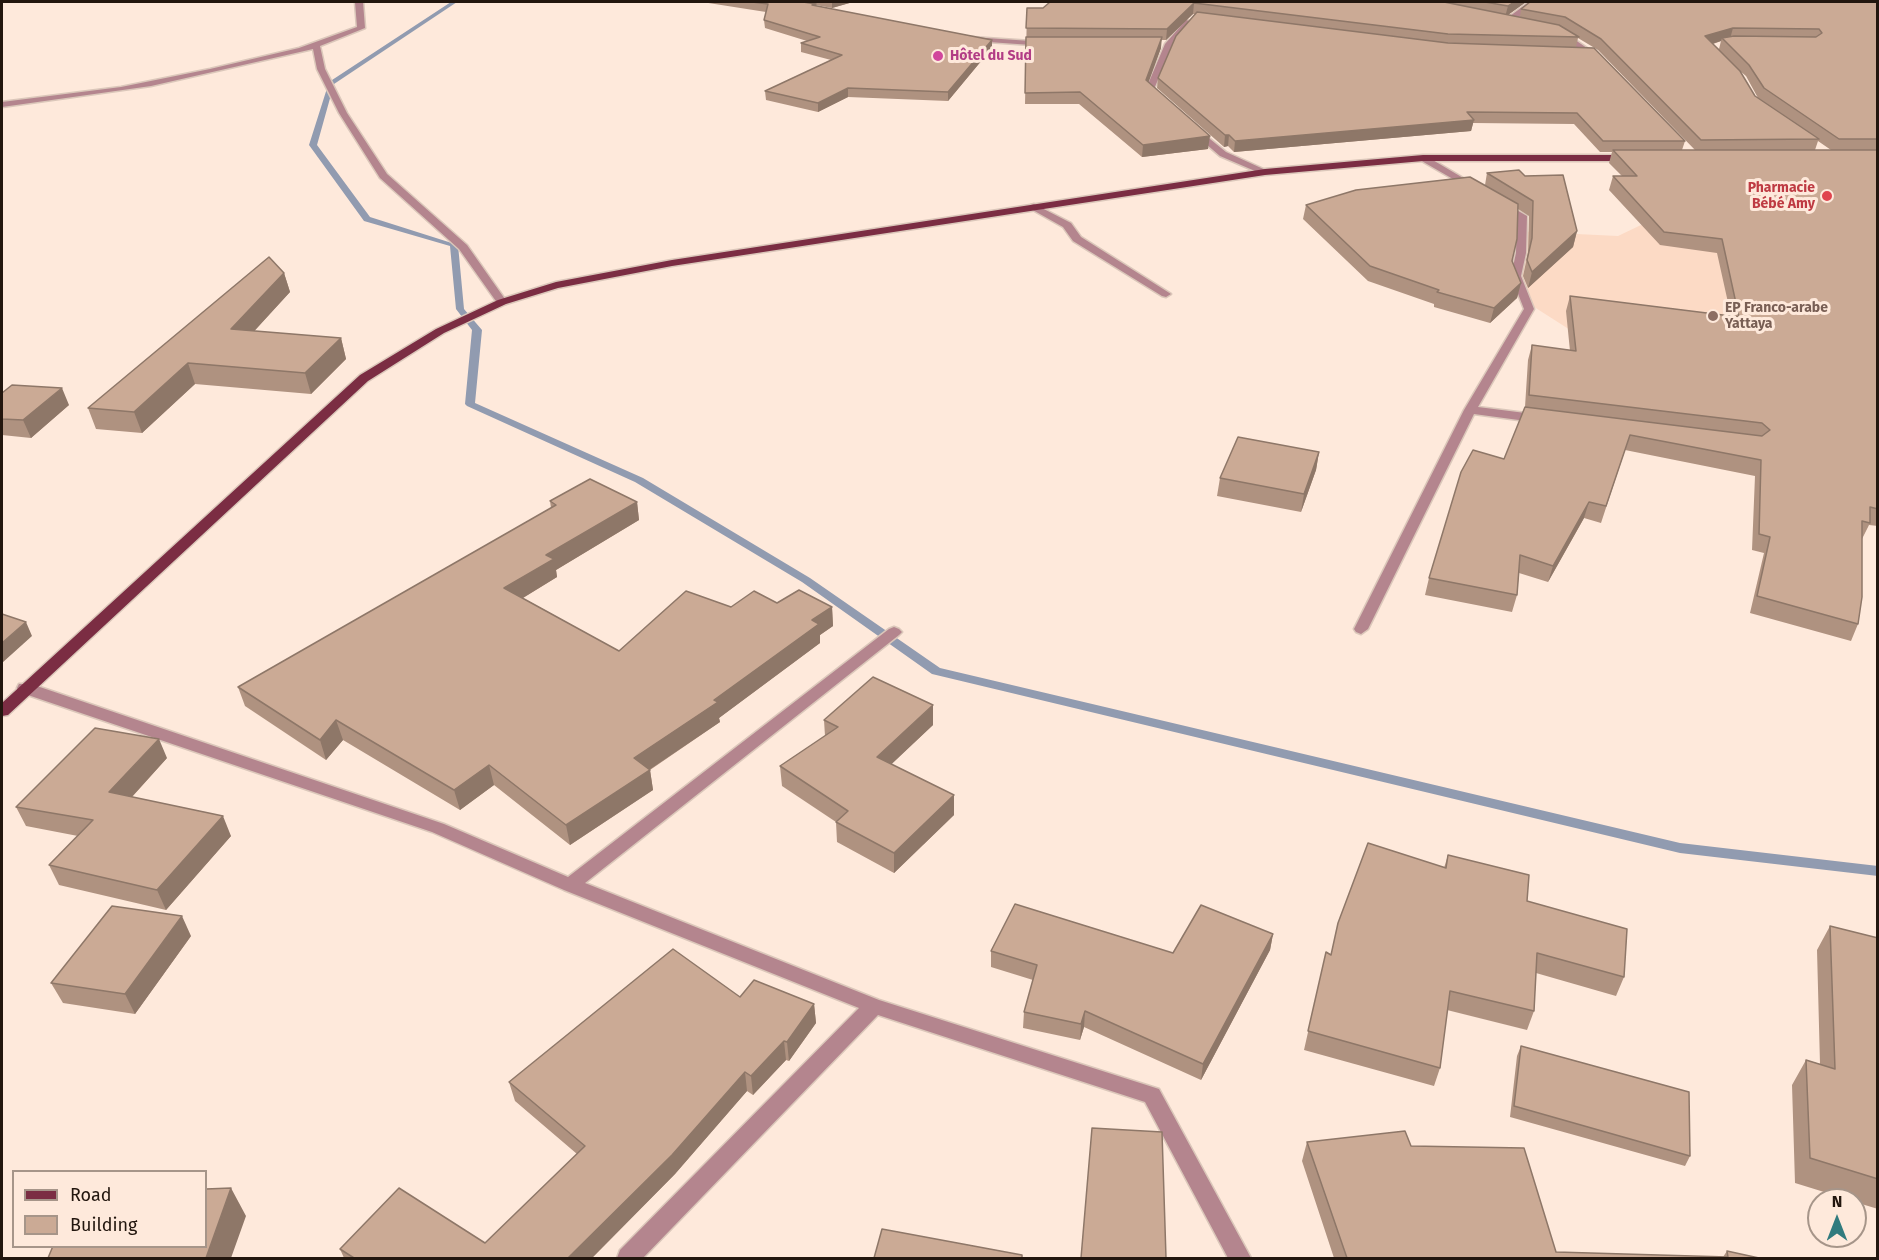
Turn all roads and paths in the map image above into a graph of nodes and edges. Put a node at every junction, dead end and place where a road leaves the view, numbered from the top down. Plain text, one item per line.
1 (359, 2) edge
2 (1533, 2) edge
3 (1193, 18) edge
4 (1498, 19) edge
5 (1509, 21) junction
6 (1519, 24) edge
7 (1549, 30) edge
8 (968, 38) edge
9 (1051, 44) edge
10 (1157, 44) edge
11 (1169, 44) junction
12 (317, 47) junction
13 (1571, 53) edge
14 (1594, 54) junction
15 (1610, 70) edge
16 (2, 105) edge
17 (1168, 105) edge
18 (1185, 121) edge
19 (1423, 158) junction
20 (1648, 158) edge
21 (1265, 172) junction
22 (1034, 207) junction
23 (1166, 294) dead end
24 (502, 302) junction
25 (1470, 410) junction
26 (1554, 421) edge
27 (1361, 629) dead end
28 (894, 632) dead end
29 (25, 688) junction
30 (2, 711) edge
31 (570, 885) junction
32 (874, 1006) junction
33 (628, 1258) edge
34 (1240, 1258) edge

1 - 12 street
2 - 5 street
3 - 11 street
4 - 5 street
5 - 6 street
7 - 14 street
8 - 9 street
10 - 11 street
11 - 17 street
12 - 16 street
12 - 24 street
13 - 14 street
14 - 15 street
18 - 21 street
19 - 20 main road
19 - 21 main road
19 - 25 street
21 - 22 main road
22 - 23 street
22 - 24 main road
24 - 29 main road
25 - 26 street
25 - 27 street
28 - 31 street
29 - 30 main road
29 - 31 street
31 - 32 street
32 - 33 street
32 - 34 street

